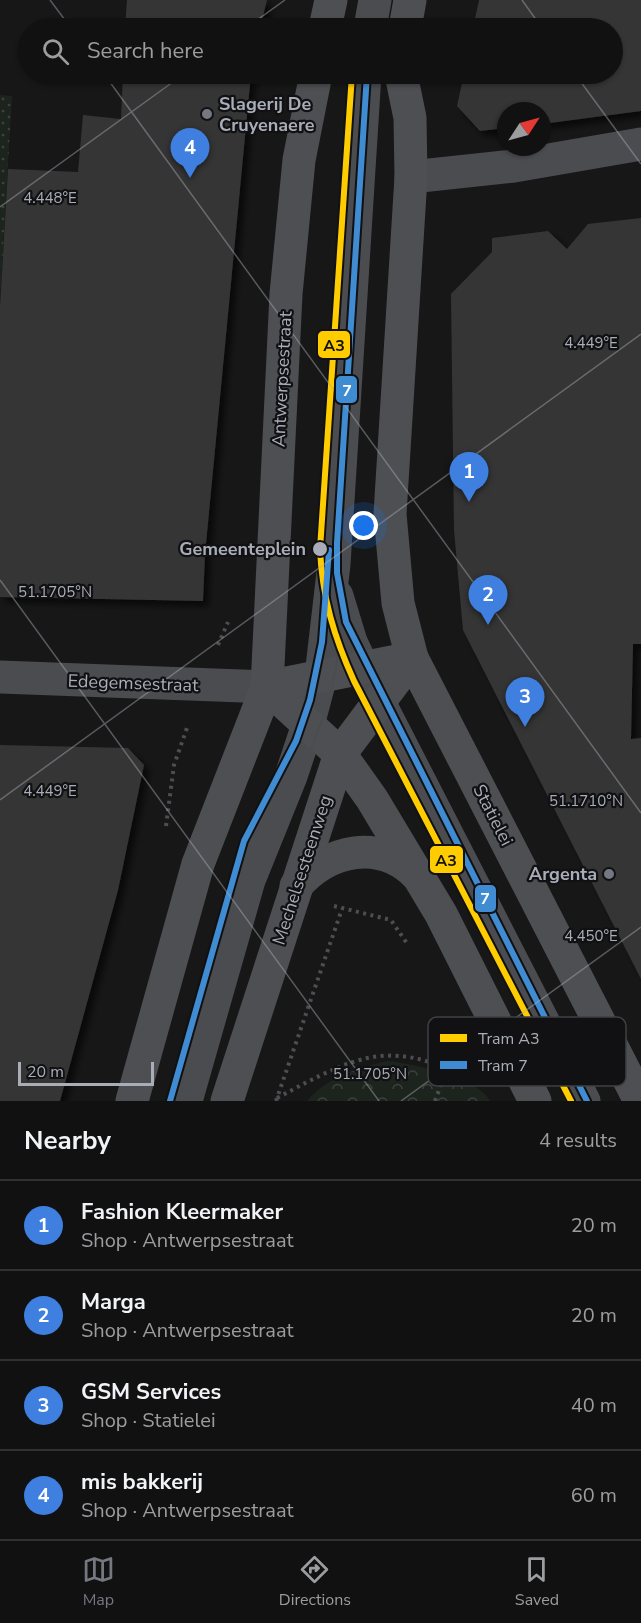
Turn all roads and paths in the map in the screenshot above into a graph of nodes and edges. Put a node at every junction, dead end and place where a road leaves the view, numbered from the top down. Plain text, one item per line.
1 (331, 0) edge
2 (375, 0) edge
3 (410, 0) edge
4 (327, 18) edge
5 (372, 18) edge
6 (407, 18) edge
7 (314, 84) edge
8 (364, 84) edge
9 (403, 84) edge
10 (641, 144) edge
11 (411, 177) junction
12 (334, 564) junction
13 (412, 658) junction
14 (363, 668) junction
15 (321, 676) junction
16 (0, 677) edge
17 (267, 687) junction
18 (379, 702) junction
19 (308, 725) junction
20 (340, 754) junction
21 (423, 881) junction
22 (296, 886) junction
23 (391, 920) dead end
24 (492, 1017) edge
25 (541, 1017) edge
26 (597, 1017) edge
27 (428, 1061) edge
28 (626, 1074) edge
29 (440, 1086) edge
30 (527, 1086) edge
31 (576, 1086) edge
32 (277, 1099) edge
33 (132, 1101) edge
34 (186, 1101) edge
35 (227, 1101) edge
36 (435, 1101) edge
37 (535, 1101) edge
38 (584, 1101) edge
39 (640, 1101) edge

1 - 4 main road
2 - 5 street
3 - 6 main road
7 - 17 main road, Antwerpsestraat
8 - 12 street
9 - 11 main road
10 - 11 street
11 - 13 main road
12 - 14 street
12 - 15 street
13 - 14 main road
13 - 18 main road, Mechelsesteenweg
13 - 26 main road, Statielei
14 - 15 main road
14 - 18 street
15 - 17 main road
15 - 19 street
16 - 17 street, Edegemsestraat
17 - 19 main road
17 - 33 main road
18 - 20 main road, Mechelsesteenweg
18 - 25 street
19 - 20 main road
19 - 34 street
20 - 21 main road
20 - 22 main road, Mechelsesteenweg
21 - 22 main road
21 - 24 main road
22 - 35 main road, Mechelsesteenweg
23 - 32 path
27 - 32 path
28 - 39 main road, Statielei
29 - 36 path
30 - 37 main road
31 - 38 street

